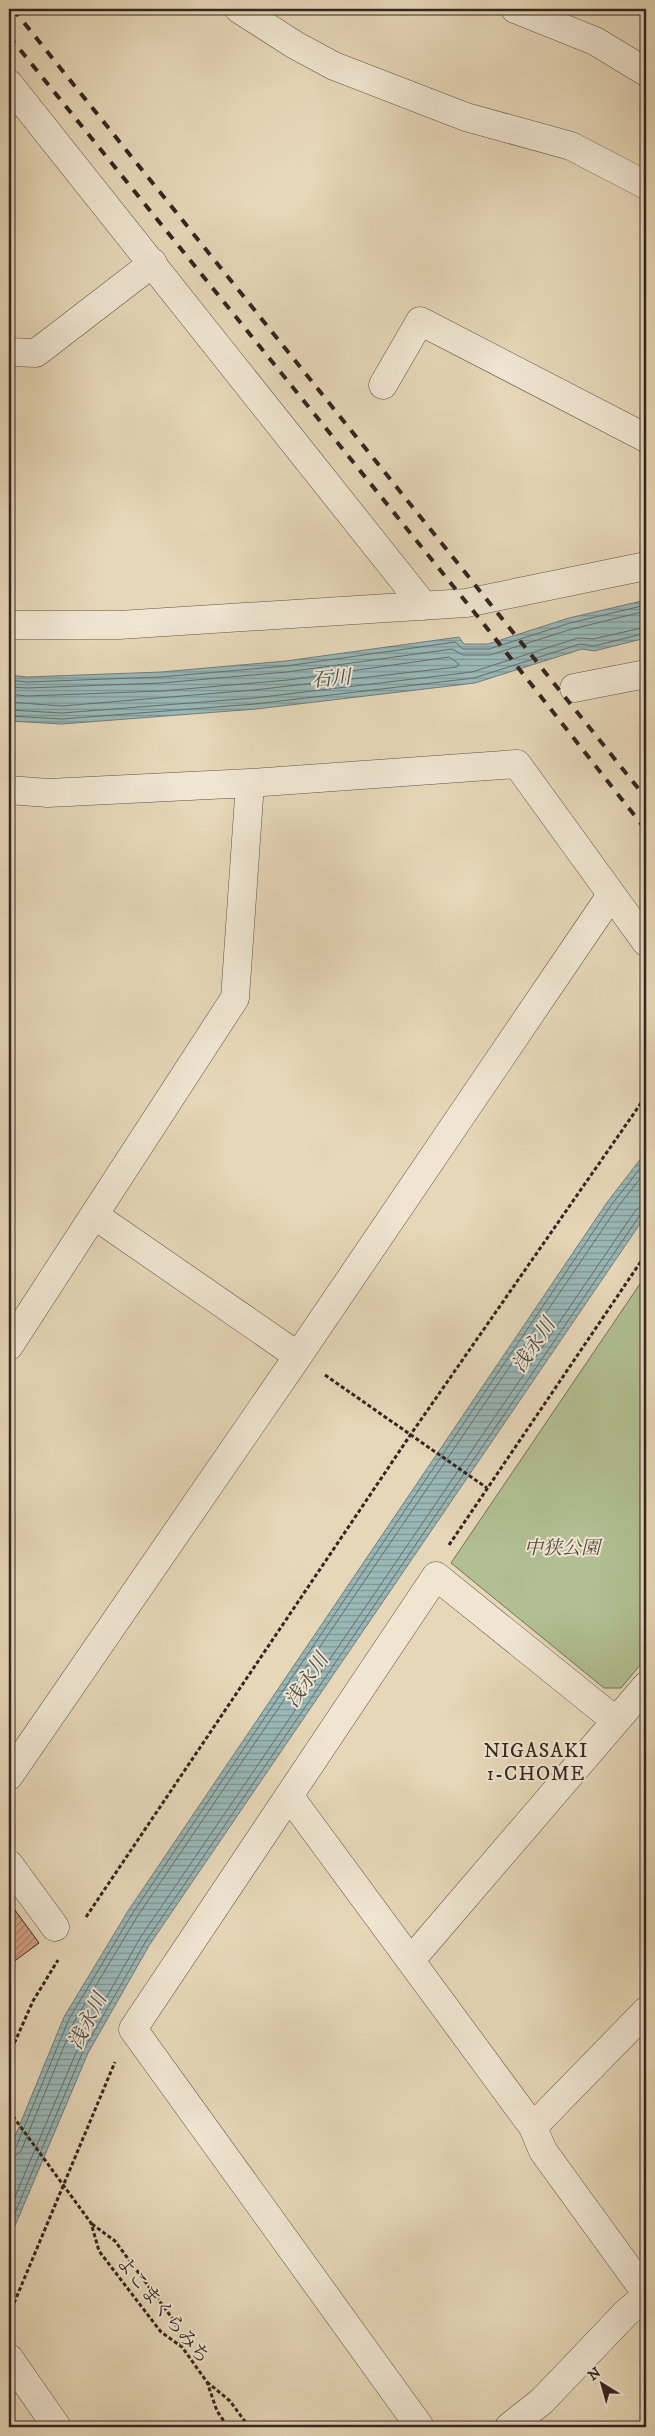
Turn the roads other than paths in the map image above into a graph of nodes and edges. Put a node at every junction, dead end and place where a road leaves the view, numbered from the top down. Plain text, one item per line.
1 (239, 9) edge
2 (514, 9) edge
3 (646, 72) edge
4 (9, 84) edge
5 (646, 185) edge
6 (153, 263) junction
7 (9, 352) edge
8 (383, 385) dead end
9 (646, 438) edge
10 (646, 566) edge
11 (424, 606) junction
12 (9, 624) edge
13 (646, 674) edge
14 (574, 688) dead end
15 (250, 783) junction
16 (9, 790) edge
17 (611, 895) junction
18 (646, 942) edge
19 (94, 1215) junction
20 (9, 1346) edge
21 (298, 1356) junction
22 (646, 1686) edge
23 (616, 1721) junction
24 (9, 1776) edge
25 (290, 1797) junction
26 (9, 1864) edge
27 (54, 1927) dead end
28 (411, 1960) junction
29 (646, 2011) edge
30 (533, 2126) junction
31 (646, 2294) edge
32 (9, 2358) edge
33 (57, 2427) edge
34 (420, 2427) edge
35 (509, 2427) edge

1 - 5 street
2 - 3 street
4 - 6 street
6 - 7 street
6 - 11 street
8 - 9 street
10 - 11 street
11 - 12 street
13 - 14 street
15 - 16 street
15 - 17 street
15 - 19 street
17 - 18 street
17 - 21 street
19 - 20 street
19 - 21 street
21 - 24 street
22 - 23 street
23 - 25 street
23 - 28 street
25 - 28 street
25 - 34 street
26 - 27 street
28 - 30 street
29 - 30 street
30 - 31 street
31 - 35 street
32 - 33 street

